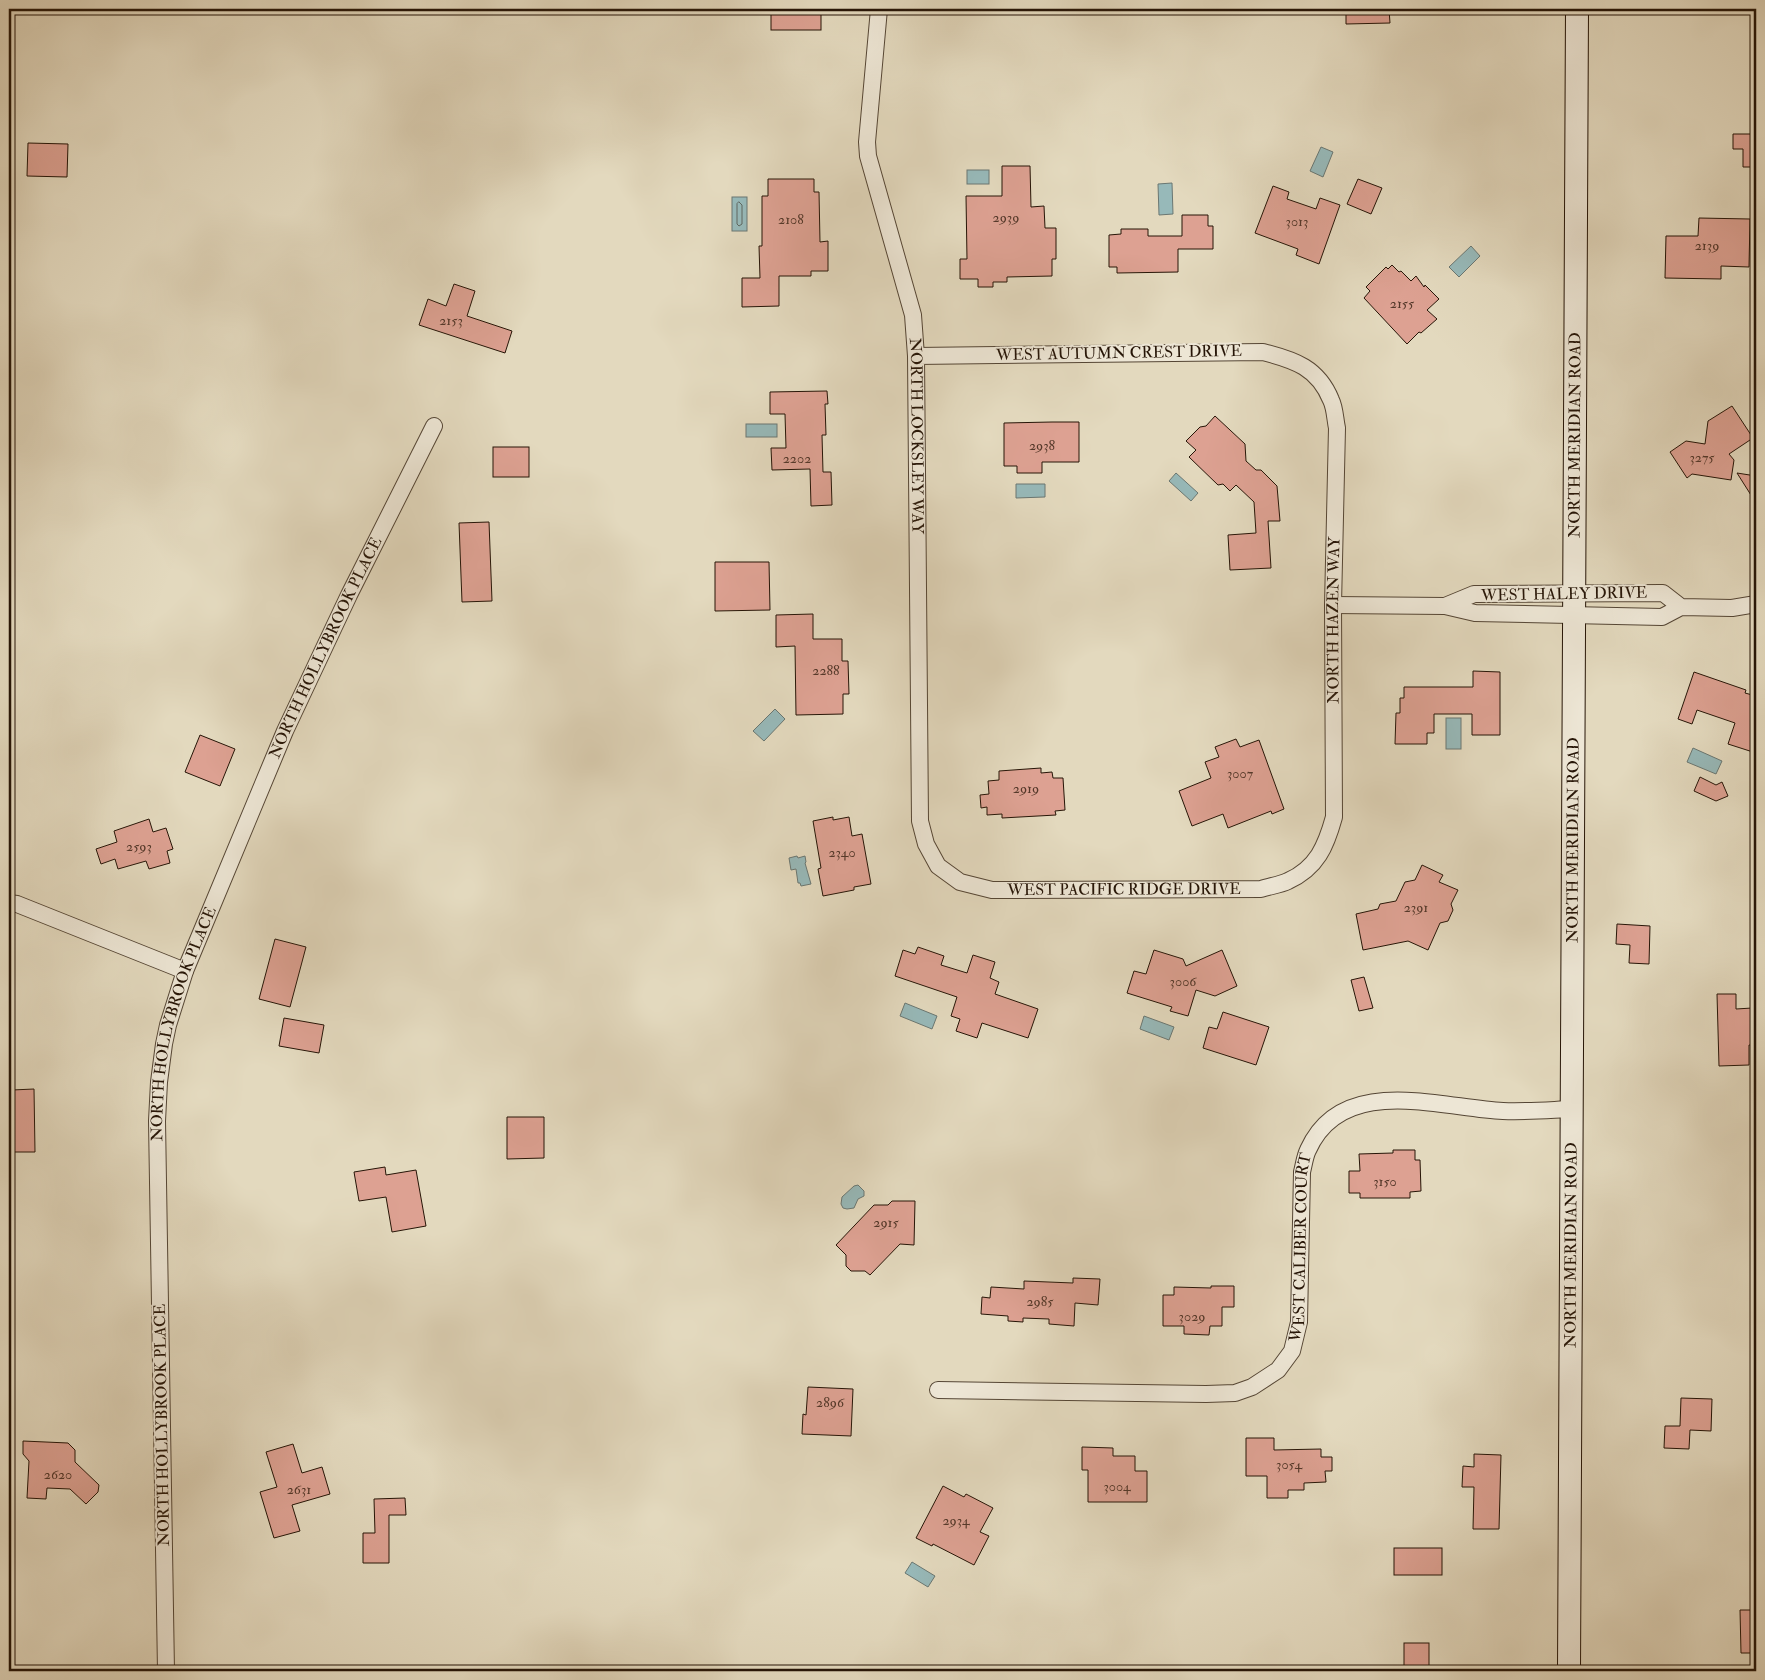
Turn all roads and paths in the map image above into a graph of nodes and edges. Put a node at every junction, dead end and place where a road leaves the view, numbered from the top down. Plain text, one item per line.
1 (879, 9) edge
2 (1578, 9) edge
3 (916, 356) junction
4 (1316, 374) joint
5 (434, 426) dead end
6 (1574, 604) junction
7 (1756, 604) edge
8 (1333, 606) junction
9 (1681, 607) junction
10 (938, 866) joint
11 (1312, 867) joint
12 (9, 902) edge
13 (186, 971) junction
14 (1572, 1110) junction
15 (938, 1390) dead end
16 (166, 1671) edge
17 (1569, 1671) edge

1 - 3 street, NORTH LOCKSLEY WAY
2 - 6 street, NORTH MERIDIAN ROAD
3 - 4 street, WEST AUTUMN CREST DRIVE
3 - 10 street, NORTH LOCKSLEY WAY
4 - 8 street, NORTH HAZEN WAY
5 - 13 street, NORTH HOLLYBROOK PLACE
6 - 8 street, WEST HALEY DRIVE
6 - 9 street, WEST HALEY DRIVE
6 - 9 street, WEST HALEY DRIVE
6 - 14 street, NORTH MERIDIAN ROAD
7 - 9 street, WEST HALEY DRIVE
8 - 11 street, NORTH HAZEN WAY
10 - 11 street, WEST PACIFIC RIDGE DRIVE
12 - 13 street
13 - 16 street, NORTH HOLLYBROOK PLACE
14 - 15 street, WEST CALIBER COURT
14 - 17 street, NORTH MERIDIAN ROAD

